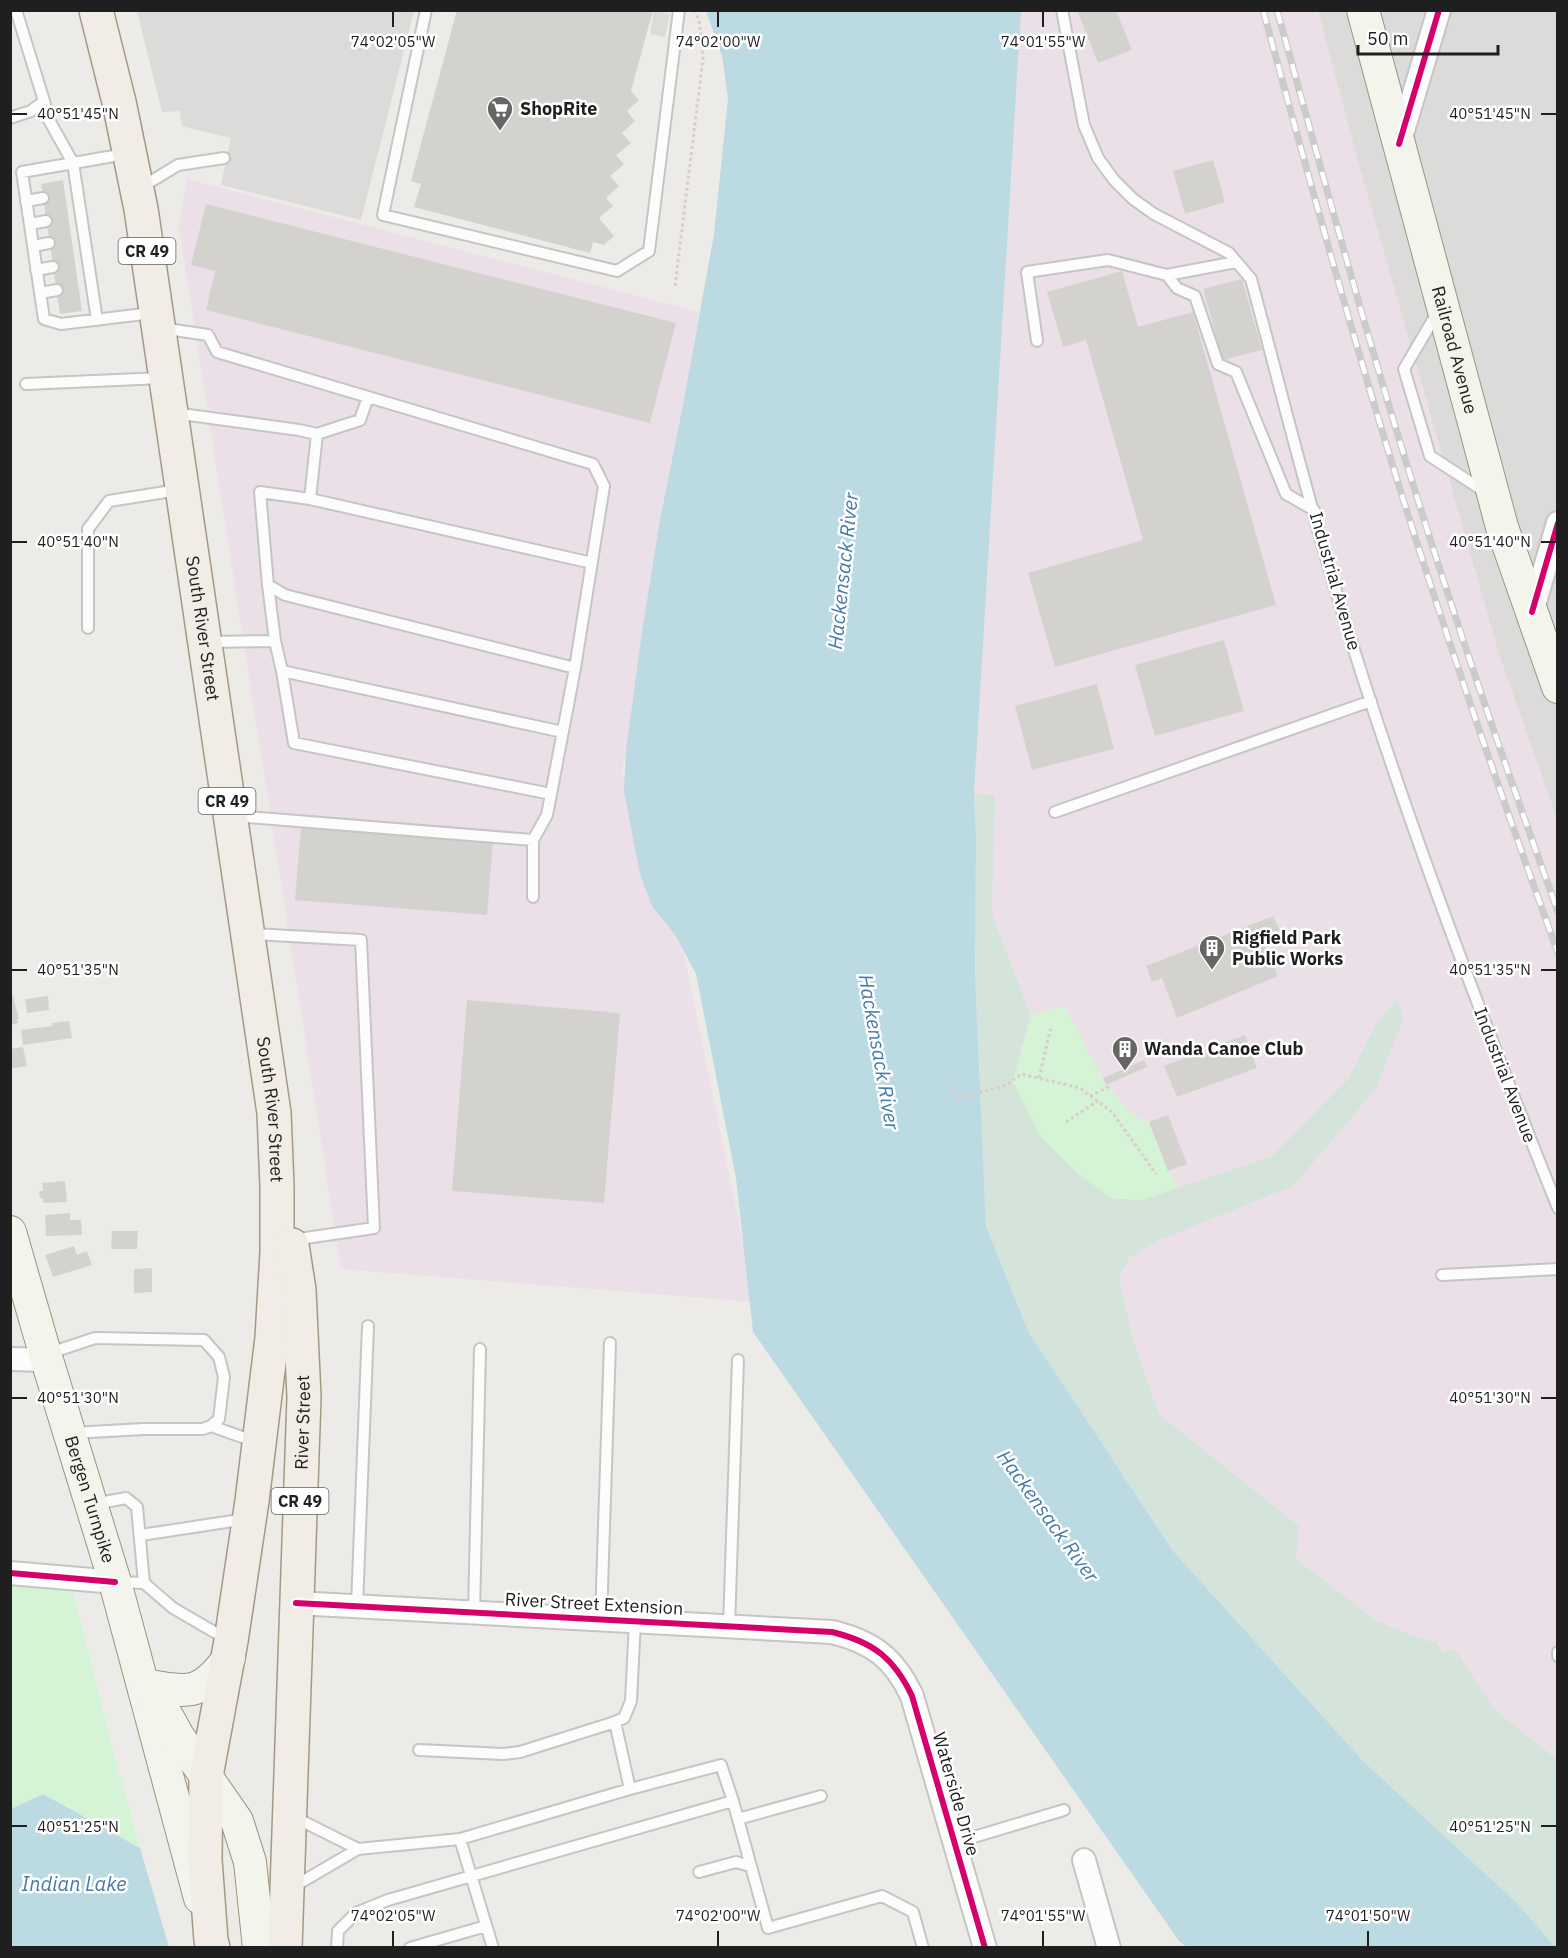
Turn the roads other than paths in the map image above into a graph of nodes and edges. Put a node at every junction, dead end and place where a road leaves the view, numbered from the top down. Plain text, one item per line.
1 (16, 10) edge
2 (96, 10) edge
3 (426, 10) edge
4 (679, 10) edge
5 (1062, 10) edge
6 (1363, 10) edge
7 (1438, 10) edge
8 (44, 101) junction
9 (10, 118) edge
10 (1399, 144) junction
11 (129, 153) junction
12 (224, 158) dead end
13 (73, 163) junction
14 (137, 189) junction
15 (78, 192) junction
16 (65, 195) dead end
17 (43, 198) dead end
18 (26, 201) junction
19 (81, 215) junction
20 (69, 218) dead end
21 (46, 221) dead end
22 (30, 224) junction
23 (84, 237) junction
24 (72, 239) dead end
25 (50, 243) dead end
26 (33, 246) junction
27 (88, 261) junction
28 (1236, 262) junction
29 (75, 263) dead end
30 (53, 267) dead end
31 (36, 270) junction
32 (1167, 275) junction
33 (92, 284) junction
34 (79, 286) dead end
35 (57, 290) dead end
36 (40, 293) junction
37 (1442, 305) junction
38 (97, 320) junction
39 (157, 320) junction
40 (1037, 341) dead end
41 (165, 377) junction
42 (26, 384) dead end
43 (368, 398) junction
44 (170, 412) junction
45 (317, 434) junction
46 (182, 490) junction
47 (1494, 498) junction
48 (310, 500) junction
49 (1314, 510) junction
50 (1557, 523) edge
51 (592, 563) junction
52 (268, 585) junction
53 (1532, 612) junction
54 (88, 628) dead end
55 (275, 641) junction
56 (204, 642) junction
57 (1550, 645) edge
58 (575, 668) junction
59 (282, 670) junction
60 (1557, 687) edge
61 (1371, 701) junction
62 (563, 732) junction
63 (551, 794) junction
64 (1055, 812) dead end
65 (229, 816) junction
66 (533, 840) junction
67 (533, 897) dead end
68 (246, 934) junction
69 (1557, 1208) edge
70 (10, 1232) edge
71 (285, 1246) junction
72 (1557, 1269) edge
73 (1442, 1275) dead end
74 (368, 1326) dead end
75 (610, 1343) dead end
76 (480, 1349) dead end
77 (46, 1357) junction
78 (10, 1359) edge
79 (738, 1360) dead end
80 (211, 1426) junction
81 (69, 1433) junction
82 (259, 1443) junction
83 (91, 1505) junction
84 (250, 1519) junction
85 (141, 1535) junction
86 (10, 1573) edge
87 (129, 1582) junction
88 (296, 1603) junction
89 (357, 1606) junction
90 (474, 1612) junction
91 (601, 1619) junction
92 (635, 1621) junction
93 (729, 1626) junction
94 (230, 1650) junction
95 (885, 1656) joint
96 (143, 1675) junction
97 (615, 1722) junction
98 (418, 1750) dead end
99 (206, 1776) junction
100 (630, 1789) junction
101 (820, 1796) dead end
102 (733, 1801) junction
103 (1064, 1810) dead end
104 (290, 1815) junction
105 (738, 1819) junction
106 (460, 1839) junction
107 (954, 1843) junction
108 (358, 1849) junction
109 (1084, 1860) dead end
110 (750, 1866) junction
111 (699, 1872) dead end
112 (471, 1876) junction
113 (287, 1890) junction
114 (486, 1926) junction
115 (212, 1943) edge
116 (259, 1947) edge
117 (285, 1947) edge
118 (337, 1947) edge
119 (410, 1947) edge
120 (493, 1947) edge
121 (923, 1947) edge
122 (985, 1947) edge
123 (1109, 1947) edge

1 - 8 lane
2 - 11 main road, South River Street / CR 49
3 - 4 lane
5 - 28 lane, Industrial Avenue
6 - 10 main road, Railroad Avenue
7 - 10 street
8 - 9 lane
8 - 13 lane
10 - 37 main road, Railroad Avenue
11 - 13 lane
11 - 14 main road, South River Street / CR 49
12 - 14 lane
13 - 15 lane
13 - 18 lane
14 - 39 main road, South River Street / CR 49
15 - 16 lane
15 - 19 lane
17 - 18 lane
18 - 22 lane
19 - 20 lane
19 - 23 lane
21 - 22 lane
22 - 26 lane
23 - 24 lane
23 - 27 lane
25 - 26 lane
26 - 31 lane
27 - 29 lane
27 - 33 lane
28 - 32 lane
28 - 49 lane, Industrial Avenue
30 - 31 lane
31 - 36 lane
32 - 40 lane
32 - 49 lane
33 - 34 lane
33 - 38 lane
35 - 36 lane
36 - 38 lane
37 - 47 main road, Railroad Avenue
37 - 47 lane
38 - 39 lane
39 - 41 main road, South River Street / CR 49
39 - 43 lane
41 - 42 lane
41 - 44 main road, South River Street / CR 49
43 - 45 lane
43 - 51 lane
44 - 45 lane
44 - 46 main road, South River Street / CR 49
45 - 48 lane
46 - 54 lane
46 - 56 main road, South River Street / CR 49
47 - 53 main road, Railroad Avenue
48 - 51 lane
48 - 52 lane
49 - 61 lane, Industrial Avenue
50 - 53 street
51 - 58 lane
52 - 55 lane
52 - 58 lane
53 - 57 main road, Railroad Avenue
55 - 56 lane
55 - 59 lane
56 - 65 main road, South River Street / CR 49
57 - 60 main road, Railroad Avenue
58 - 62 lane
59 - 62 lane
59 - 63 lane
61 - 64 lane
61 - 69 lane, Industrial Avenue
62 - 63 lane
63 - 66 lane
65 - 66 lane
65 - 68 main road, South River Street / CR 49
66 - 67 lane
68 - 71 main road, South River Street / CR 49
68 - 71 lane
70 - 77 main road, Bergen Turnpike
71 - 82 main road, River Street / CR 49
71 - 88 main road, River Street / CR 49
72 - 73 lane
74 - 89 lane
75 - 91 lane
76 - 90 lane
77 - 78 street
77 - 80 lane
77 - 81 main road, Bergen Turnpike
79 - 93 lane
80 - 81 lane
80 - 82 lane
81 - 83 main road, Bergen Turnpike
82 - 84 main road, River Street / CR 49
83 - 85 lane
83 - 87 main road, Bergen Turnpike
84 - 85 lane
84 - 94 main road, River Street / CR 49
85 - 87 lane
86 - 87 street
87 - 94 lane
87 - 96 main road, Bergen Turnpike
88 - 89 street, River Street Extension
88 - 104 main road, River Street / CR 49
89 - 90 street, River Street Extension
90 - 91 street, River Street Extension
91 - 92 street, River Street Extension
92 - 93 street, River Street Extension
92 - 97 lane
93 - 95 street, River Street Extension
94 - 96 main road
94 - 99 main road, River Street / CR 49
95 - 107 street, Waterside Drive
96 - 99 main road, Bergen Turnpike
96 - 115 main road, Bergen Turnpike
97 - 98 lane
97 - 100 lane
99 - 115 main road, River Street / CR 49
99 - 116 main road, Bergen Turnpike
100 - 102 lane
100 - 106 lane
101 - 105 lane
102 - 105 lane
102 - 112 lane
103 - 107 lane
104 - 108 lane
104 - 113 main road, River Street / CR 49
105 - 110 lane
106 - 108 lane
106 - 112 lane
107 - 122 street, Waterside Drive
108 - 113 lane
109 - 123 street
110 - 111 lane
110 - 121 lane
112 - 114 lane
112 - 118 lane
113 - 117 main road, River Street / CR 49
114 - 119 lane
114 - 120 lane

